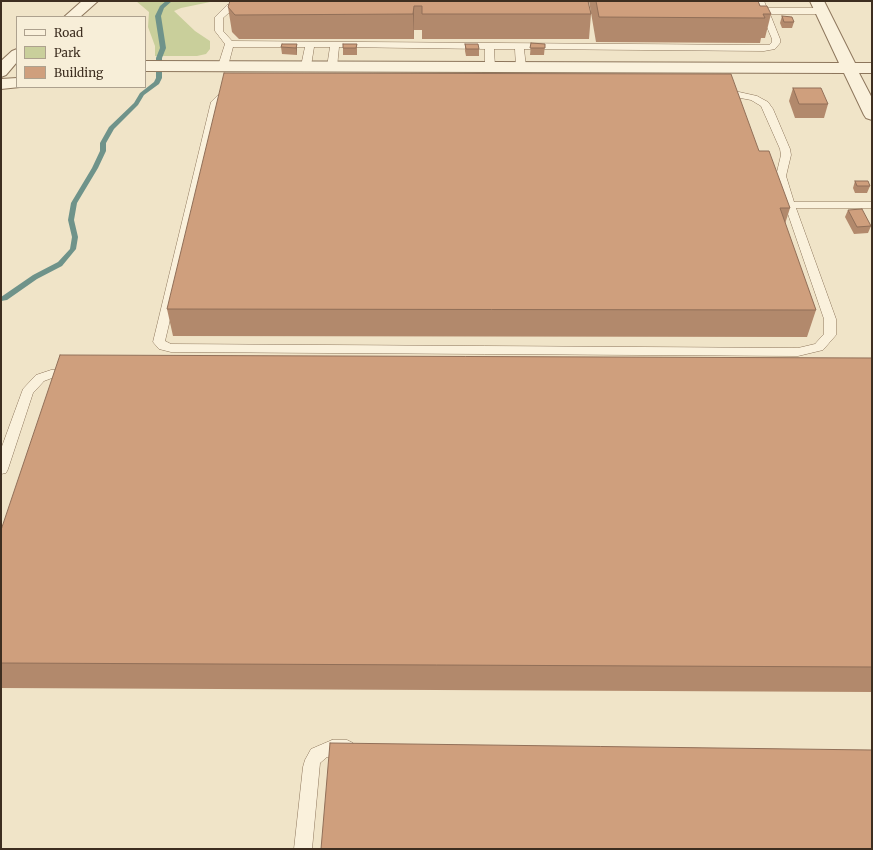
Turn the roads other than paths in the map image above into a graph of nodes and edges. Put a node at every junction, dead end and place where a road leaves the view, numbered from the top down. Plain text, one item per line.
1 (91, 1) edge
2 (257, 1) edge
3 (760, 1) edge
4 (820, 6) edge
5 (764, 11) junction
6 (72, 16) edge
7 (229, 44) junction
8 (310, 45) junction
9 (335, 45) junction
10 (489, 46) junction
11 (519, 46) junction
12 (16, 55) edge
13 (146, 66) edge
14 (223, 66) junction
15 (306, 66) junction
16 (332, 66) junction
17 (490, 67) junction
18 (521, 67) junction
19 (850, 68) junction
20 (872, 68) edge
21 (1, 74) edge
22 (16, 82) edge
23 (872, 115) edge
24 (790, 205) junction
25 (872, 205) edge
26 (80, 373) edge
27 (1, 469) edge
28 (364, 748) edge
29 (303, 849) edge

1 - 6 street
2 - 7 lane
3 - 5 lane
4 - 5 lane
4 - 19 street
5 - 11 lane
7 - 8 lane
7 - 14 lane
8 - 9 lane
8 - 15 lane
9 - 10 lane
9 - 16 lane
10 - 11 lane
10 - 17 lane
11 - 18 lane
12 - 21 street
13 - 14 street
14 - 15 street
15 - 16 street
16 - 17 street
17 - 18 street
18 - 19 street
19 - 20 street
19 - 23 street
21 - 22 street
24 - 24 lane
24 - 25 lane
26 - 27 lane
28 - 29 lane

